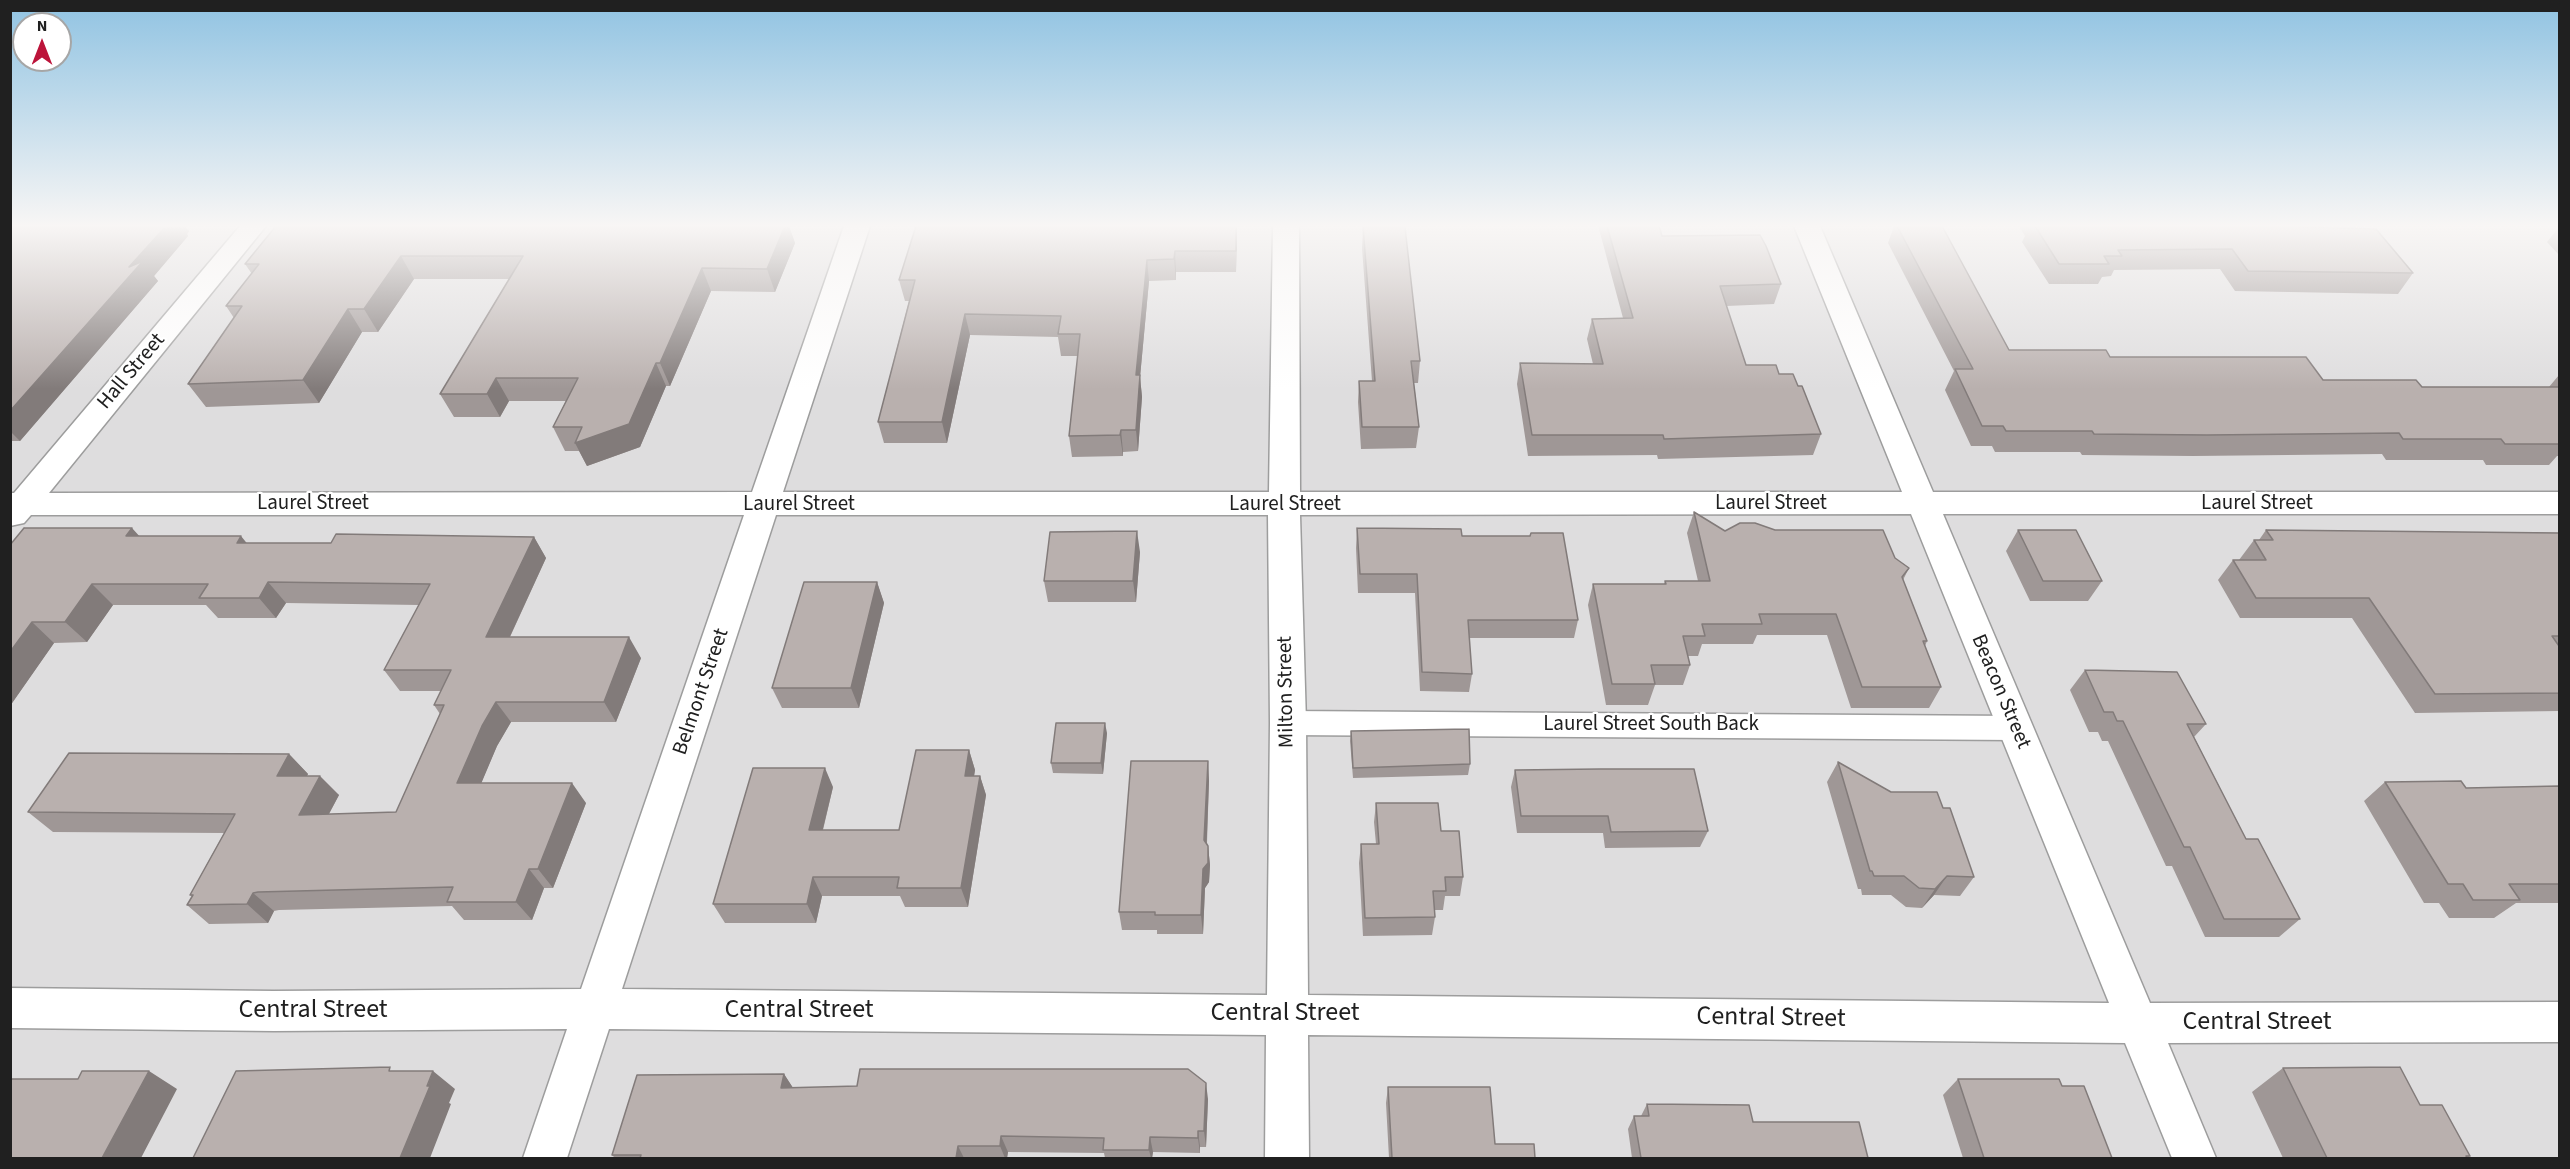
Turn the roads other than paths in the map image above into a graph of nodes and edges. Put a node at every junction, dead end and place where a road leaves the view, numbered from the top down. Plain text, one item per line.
1 (208, 281) edge
2 (839, 281) edge
3 (1286, 281) edge
4 (1830, 281) edge
5 (2559, 503) edge
6 (1922, 504) junction
7 (765, 505) junction
8 (1284, 505) junction
9 (14, 509) edge
10 (1288, 723) junction
11 (2015, 728) junction
12 (10, 1008) edge
13 (595, 1009) junction
14 (1287, 1013) junction
15 (2559, 1022) edge
16 (2138, 1023) junction
17 (545, 1158) edge
18 (1287, 1158) edge
19 (2194, 1158) edge

1 - 9 street, Hall Street
2 - 7 street, Belmont Street
3 - 8 street, Milton Street
4 - 6 street, Beacon Street
5 - 6 street, Laurel Street
6 - 8 street, Laurel Street
6 - 11 street, Beacon Street
7 - 8 street, Laurel Street
7 - 9 street, Laurel Street
7 - 13 street, Belmont Street
8 - 10 street, Milton Street
10 - 11 lane, Laurel Street South Back
10 - 14 street, Milton Street
11 - 16 street, Beacon Street
12 - 13 street, Central Street
13 - 14 street, Central Street
13 - 17 street, Belmont Street
14 - 16 street, Central Street
14 - 18 street, Milton Street
15 - 16 street, Central Street
16 - 19 street, Beacon Street

